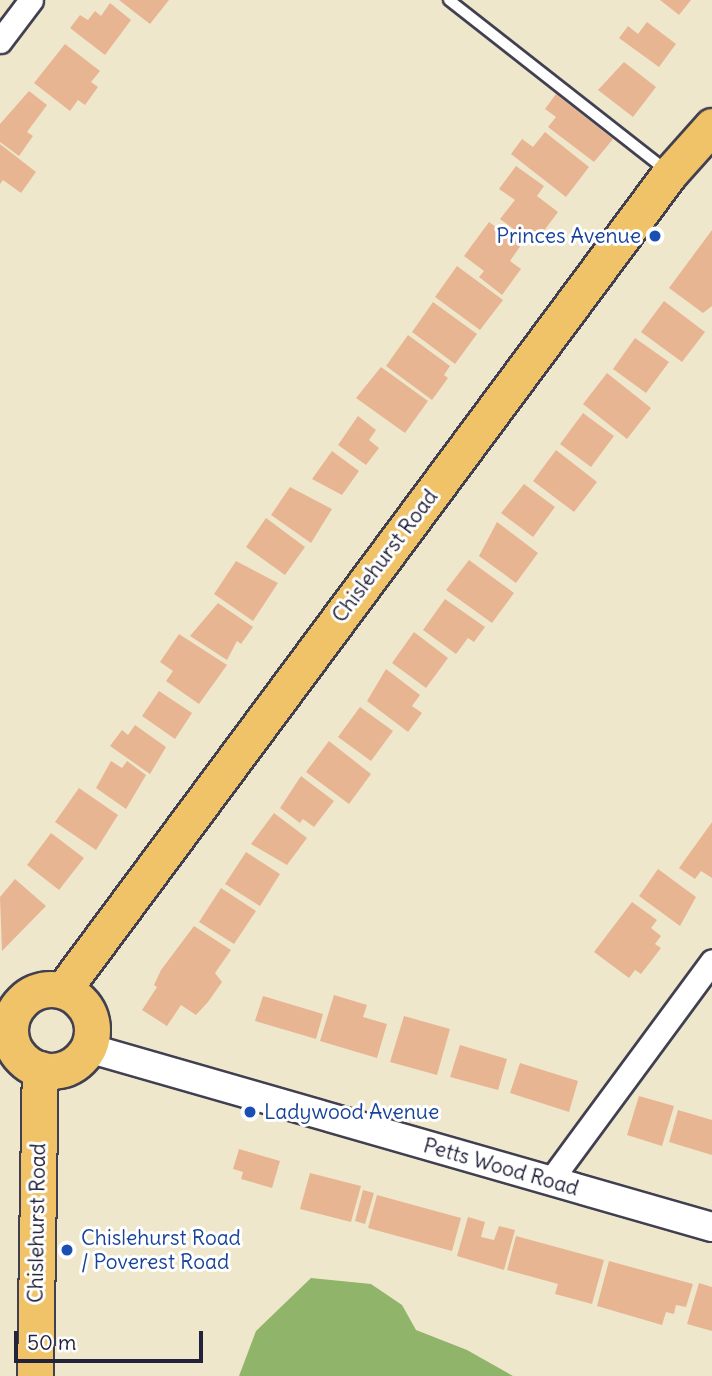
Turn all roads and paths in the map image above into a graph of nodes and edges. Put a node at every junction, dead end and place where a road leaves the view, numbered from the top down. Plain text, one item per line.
1 (31, 0) edge
2 (449, 0) edge
3 (0, 41) edge
4 (712, 126) edge
5 (670, 173) junction
6 (712, 961) edge
7 (63, 990) junction
8 (5, 1019) edge
9 (88, 1048) junction
10 (40, 1069) junction
11 (550, 1181) junction
12 (712, 1227) edge
13 (35, 1376) edge

1 - 3 street
2 - 5 lane
4 - 5 main road, Chislehurst Road
5 - 7 main road, Chislehurst Road
6 - 11 street
7 - 8 main road
7 - 9 main road
8 - 10 main road
9 - 10 main road
9 - 11 street, Petts Wood Road
10 - 13 main road, Chislehurst Road
11 - 12 street, Petts Wood Road

